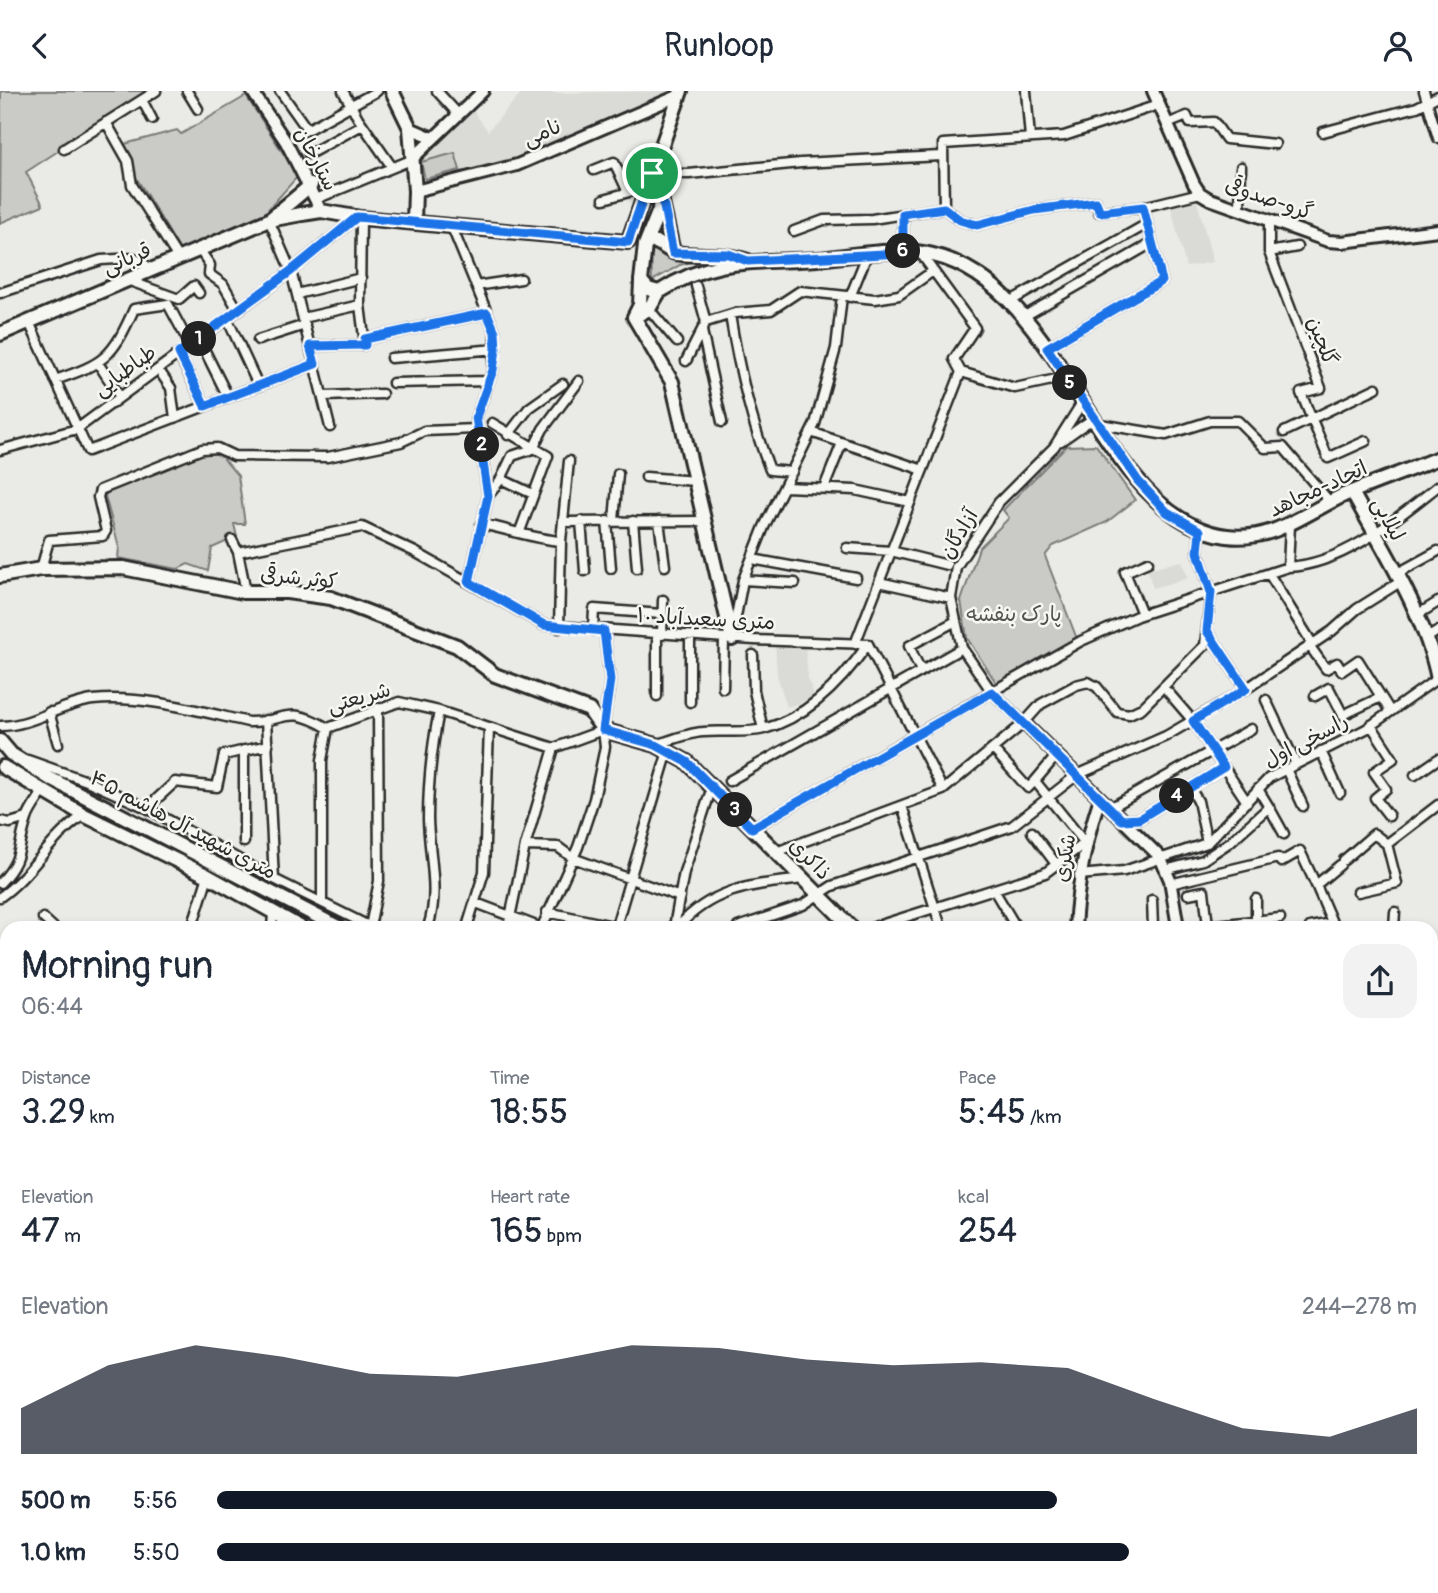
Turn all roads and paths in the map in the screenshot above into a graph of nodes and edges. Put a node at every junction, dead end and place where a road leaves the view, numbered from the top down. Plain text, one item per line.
1 (156, 91) edge
2 (187, 91) edge
3 (254, 91) edge
4 (280, 91) edge
5 (343, 91) edge
6 (377, 91) edge
7 (392, 91) edge
8 (437, 91) edge
9 (483, 91) edge
10 (1026, 91) edge
11 (1153, 91) edge
12 (1424, 91) edge
13 (680, 93) edge
14 (1438, 96) edge
15 (142, 100) junction
16 (1427, 102) junction
17 (1158, 105) junction
18 (353, 106) junction
19 (198, 109) dead end
20 (458, 114) junction
21 (152, 119) dead end
22 (106, 122) junction
23 (1167, 124) junction
24 (362, 125) junction
25 (410, 128) junction
26 (307, 129) junction
27 (1323, 132) dead end
28 (294, 137) dead end
29 (433, 138) junction
30 (1030, 138) junction
31 (1438, 138) edge
32 (1275, 144) dead end
33 (64, 149) dead end
34 (309, 154) dead end
35 (941, 156) junction
36 (411, 160) junction
37 (392, 167) junction
38 (1241, 167) dead end
39 (594, 170) dead end
40 (652, 173) junction
41 (311, 185) junction
42 (647, 187) junction
43 (627, 190) junction
44 (415, 191) junction
45 (1200, 193) junction
46 (660, 194) junction
47 (604, 199) dead end
48 (319, 205) junction
49 (1143, 207) junction
50 (944, 208) junction
51 (1240, 209) junction
52 (903, 214) junction
53 (359, 218) junction
54 (269, 220) junction
55 (1269, 220) junction
56 (414, 221) junction
57 (1147, 224) junction
58 (450, 225) junction
59 (1438, 230) edge
60 (794, 231) dead end
61 (1152, 243) junction
62 (645, 245) junction
63 (1297, 247) dead end
64 (199, 249) junction
65 (1269, 252) junction
66 (673, 253) junction
67 (903, 253) junction
68 (921, 254) junction
69 (867, 255) junction
70 (178, 258) junction
71 (748, 261) junction
72 (152, 269) junction
73 (291, 271) junction
74 (933, 271) junction
75 (361, 278) junction
76 (522, 279) dead end
77 (127, 280) junction
78 (640, 281) junction
79 (476, 286) junction
80 (696, 286) dead end
81 (659, 292) junction
82 (0, 293) edge
83 (199, 293) dead end
84 (297, 294) junction
85 (846, 296) junction
86 (1009, 302) junction
87 (360, 305) junction
88 (649, 309) junction
89 (238, 310) junction
90 (487, 313) junction
91 (730, 315) junction
92 (634, 317) junction
93 (1023, 317) junction
94 (227, 318) junction
95 (304, 321) junction
96 (29, 322) junction
97 (706, 322) junction
98 (702, 331) junction
99 (0, 334) edge
100 (200, 339) junction
101 (365, 339) junction
102 (258, 340) dead end
103 (677, 342) dead end
104 (190, 345) junction
105 (310, 346) junction
106 (1047, 348) junction
107 (496, 349) junction
108 (179, 353) junction
109 (391, 358) dead end
110 (686, 361) dead end
111 (98, 363) junction
112 (315, 364) junction
113 (158, 369) junction
114 (961, 372) junction
115 (1066, 377) junction
116 (55, 380) junction
117 (488, 381) junction
118 (579, 381) dead end
119 (393, 383) dead end
120 (563, 384) dead end
121 (258, 385) junction
122 (1376, 388) dead end
123 (382, 394) dead end
124 (324, 396) junction
125 (120, 397) junction
126 (228, 397) junction
127 (1083, 401) junction
128 (205, 406) junction
129 (175, 418) junction
130 (1313, 420) junction
131 (722, 422) dead end
132 (1097, 422) junction
133 (492, 423) dead end
134 (330, 427) dead end
135 (77, 429) junction
136 (477, 429) junction
137 (811, 432) junction
138 (1284, 432) dead end
139 (508, 435) junction
140 (1366, 441) dead end
141 (842, 443) junction
142 (1054, 447) junction
143 (533, 449) junction
144 (0, 450) edge
145 (1438, 458) edge
146 (569, 461) dead end
147 (923, 470) junction
148 (792, 472) junction
149 (618, 474) dead end
150 (646, 477) dead end
151 (501, 479) junction
152 (695, 481) junction
153 (1438, 486) edge
154 (785, 487) junction
155 (824, 488) junction
156 (1352, 492) junction
157 (533, 493) junction
158 (488, 496) junction
159 (910, 502) junction
160 (1330, 502) junction
161 (563, 521) junction
162 (581, 521) junction
163 (610, 521) junction
164 (634, 521) junction
165 (659, 521) junction
166 (705, 521) junction
167 (481, 524) junction
168 (1290, 525) junction
169 (520, 531) junction
170 (1200, 531) junction
171 (1375, 535) junction
172 (232, 540) dead end
173 (561, 541) junction
174 (847, 548) dead end
175 (891, 551) junction
176 (1438, 551) edge
177 (238, 552) junction
178 (752, 559) junction
179 (1148, 562) dead end
180 (947, 565) dead end
181 (666, 566) dead end
182 (1288, 567) junction
183 (611, 568) dead end
184 (637, 568) dead end
185 (41, 569) junction
186 (585, 571) dead end
187 (1269, 574) junction
188 (0, 576) edge
189 (856, 578) dead end
190 (1398, 578) junction
191 (743, 580) junction
192 (469, 582) junction
193 (879, 582) junction
194 (795, 583) dead end
195 (246, 592) junction
196 (1211, 592) junction
197 (951, 598) junction
198 (663, 600) dead end
199 (1438, 602) edge
200 (662, 614) junction
201 (1142, 614) junction
202 (1417, 615) junction
203 (956, 621) junction
204 (559, 628) junction
205 (593, 630) junction
206 (604, 631) junction
207 (1207, 631) junction
208 (660, 634) junction
209 (1432, 635) edge
210 (690, 636) junction
211 (728, 639) junction
212 (855, 644) junction
213 (1310, 644) junction
214 (868, 645) junction
215 (962, 648) junction
216 (753, 655) dead end
217 (921, 671) junction
218 (1438, 679) edge
219 (723, 688) dead end
220 (890, 689) junction
221 (1246, 689) junction
222 (992, 692) junction
223 (1168, 692) dead end
224 (657, 696) dead end
225 (1315, 696) dead end
226 (1381, 697) junction
227 (1266, 700) dead end
228 (690, 702) dead end
229 (378, 708) junction
230 (439, 711) junction
231 (1390, 711) junction
232 (49, 712) junction
233 (266, 720) junction
234 (1193, 721) junction
235 (1024, 723) junction
236 (1371, 725) junction
237 (0, 726) edge
238 (328, 728) junction
239 (489, 728) junction
240 (763, 729) junction
241 (1251, 729) dead end
242 (603, 730) junction
243 (915, 737) junction
244 (0, 741) edge
245 (58, 744) dead end
246 (268, 745) junction
247 (554, 748) junction
248 (662, 748) junction
249 (993, 748) junction
250 (244, 750) junction
251 (1213, 751) junction
252 (1321, 751) junction
253 (11, 754) junction
254 (1057, 755) junction
255 (1438, 759) edge
256 (1296, 764) junction
257 (2, 767) edge
258 (1224, 767) junction
259 (1286, 769) junction
260 (1077, 775) junction
261 (1415, 775) dead end
262 (729, 781) dead end
263 (1035, 781) junction
264 (712, 787) junction
265 (1190, 788) junction
266 (1258, 789) junction
267 (44, 790) junction
268 (943, 790) junction
269 (1340, 793) dead end
270 (1100, 798) junction
271 (1049, 799) junction
272 (1247, 801) junction
273 (1438, 805) edge
274 (902, 806) junction
275 (1303, 806) dead end
276 (1269, 807) junction
277 (147, 808) junction
278 (1110, 808) junction
279 (85, 815) junction
280 (1389, 816) dead end
281 (27, 818) junction
282 (1122, 820) junction
283 (0, 821) edge
284 (752, 828) junction
285 (1032, 832) dead end
286 (1284, 834) dead end
287 (244, 842) dead end
288 (1085, 843) junction
289 (1207, 843) junction
290 (1387, 844) junction
291 (525, 846) junction
292 (776, 852) junction
293 (918, 857) junction
294 (1160, 857) junction
295 (573, 858) junction
296 (1056, 865) junction
297 (1166, 870) junction
298 (1079, 875) junction
299 (208, 876) junction
300 (274, 879) junction
301 (630, 879) junction
302 (803, 879) junction
303 (0, 883) edge
304 (1170, 884) junction
305 (1316, 885) junction
306 (994, 890) junction
307 (1358, 892) dead end
308 (1188, 894) dead end
309 (819, 895) junction
310 (0, 897) edge
311 (680, 897) junction
312 (1256, 899) dead end
313 (1152, 900) dead end
314 (321, 902) junction
315 (476, 904) junction
316 (935, 909) junction
317 (547, 912) junction
318 (1395, 912) dead end
319 (511, 917) junction
320 (43, 918) dead end
321 (1280, 918) dead end
322 (46, 921) edge
323 (194, 921) edge
324 (272, 921) edge
325 (326, 921) edge
326 (358, 921) edge
327 (371, 921) edge
328 (429, 921) edge
329 (469, 921) edge
330 (510, 921) edge
331 (523, 921) edge
332 (543, 921) edge
333 (589, 921) edge
334 (619, 921) edge
335 (677, 921) edge
336 (682, 921) edge
337 (757, 921) edge
338 (845, 921) edge
339 (894, 921) edge
340 (939, 921) edge
341 (1012, 921) edge
342 (1076, 921) edge
343 (1153, 921) edge
344 (1177, 921) edge
345 (1208, 921) edge
346 (1256, 921) edge
347 (1268, 921) edge
348 (1331, 921) edge
349 (1394, 921) edge

1 - 15 street
2 - 19 street
3 - 41 street, ستارخان
4 - 26 street
5 - 18 street
6 - 18 street
7 - 25 main road
8 - 20 street
9 - 20 street
10 - 30 street
11 - 17 street, گرو-صدوقی
12 - 16 street
13 - 40 main road
13 - 44 street, نامی
14 - 16 street
15 - 21 street
15 - 22 street
16 - 27 street
16 - 31 street
17 - 23 street, گرو-صدوقی
17 - 30 street
18 - 24 street
18 - 26 street
20 - 29 street
22 - 33 street
22 - 70 street
23 - 32 street
23 - 45 street, گرو-صدوقی
24 - 34 street
24 - 37 street
25 - 29 street
25 - 36 main road
26 - 28 street
29 - 36 street
30 - 35 street
35 - 40 street
35 - 50 street
36 - 37 street
36 - 44 main road
37 - 48 street
38 - 51 street
39 - 43 street
40 - 42 main road
40 - 46 main road
41 - 48 street, ستارخان
41 - 54 main road
42 - 43 street
42 - 58 main road
43 - 47 street
44 - 56 main road
45 - 49 street
45 - 51 street, گرو-صدوقی
46 - 62 main road
46 - 66 main road
48 - 53 main road
48 - 54 main road
49 - 50 street
49 - 57 street
50 - 52 street
51 - 55 street, گرو-صدوقی
52 - 60 street
52 - 67 street
53 - 56 main road
53 - 73 street, طباطبایی
53 - 75 street
54 - 64 main road, قربانی
54 - 73 street
55 - 59 street, گرو-صدوقی
55 - 65 street, گلچین
56 - 58 main road
57 - 61 street
57 - 86 street
58 - 79 street
61 - 93 street
61 - 106 street
62 - 66 main road
62 - 78 main road
63 - 65 street
64 - 70 main road, قربانی
64 - 89 street
65 - 130 street, گلچین
66 - 71 main road
67 - 68 main road, اتحاد-مجاهد
67 - 69 main road, اتحاد-مجاهد
68 - 74 street
68 - 86 main road, اتحاد-مجاهد
69 - 71 main road, اتحاد-مجاهد
69 - 85 street
70 - 72 main road, قربانی
71 - 81 main road
72 - 77 main road, قربانی
72 - 82 street
73 - 84 street
73 - 89 street, طباطبایی
74 - 85 street
74 - 114 street
75 - 84 street
75 - 87 street
76 - 79 street
77 - 83 street
77 - 96 main road, قربانی
78 - 81 main road
78 - 92 main road
79 - 90 street
80 - 97 street
81 - 88 main road
84 - 95 street
85 - 91 street
85 - 137 street
86 - 93 main road, اتحاد-مجاهد
87 - 95 street
87 - 101 street
88 - 92 main road
88 - 103 street
89 - 94 street, طباطبایی
90 - 101 street
90 - 107 street
91 - 97 street
91 - 148 street
92 - 152 main road
93 - 106 main road, اتحاد-مجاهد
94 - 100 street, طباطبایی
94 - 121 street
95 - 102 street
95 - 105 street
96 - 99 main road, قربانی
96 - 116 street
97 - 98 street
98 - 110 street
98 - 131 street
100 - 104 street, طباطبایی
100 - 126 street
101 - 105 street
104 - 108 street, طباطبایی
104 - 111 street
105 - 112 street
106 - 115 main road, اتحاد-مجاهد
107 - 109 street
107 - 117 street
108 - 113 street, طباطبایی
108 - 128 street
111 - 116 street
111 - 125 street
112 - 121 street
112 - 124 street
113 - 125 street, طباطبایی
113 - 129 street
114 - 115 street
114 - 147 street
115 - 127 main road, اتحاد-مجاهد
116 - 135 street
117 - 119 street
117 - 136 street
118 - 143 street
120 - 139 street
121 - 126 street
122 - 130 street
123 - 124 street
124 - 134 street
125 - 135 street, طباطبایی
126 - 128 street
127 - 132 main road, اتحاد-مجاهد
127 - 142 street
128 - 129 street
129 - 135 street
130 - 138 street
130 - 140 street, گلچین
132 - 142 street
132 - 160 street
132 - 170 main road, اتحاد-مجاهد
133 - 139 street
135 - 144 street, طباطبایی
136 - 158 street
136 - 185 street
137 - 141 street
137 - 148 street
139 - 143 street
141 - 147 street
141 - 155 street
142 - 197 street, آزادگان
143 - 151 street
143 - 157 street
145 - 156 main road, اتحاد-مجاهد
146 - 161 street
147 - 159 street
148 - 154 street
149 - 163 street
150 - 152 street
151 - 157 street
151 - 158 street
152 - 166 main road
153 - 171 street
154 - 155 street
154 - 178 street
155 - 159 street
156 - 160 main road, اتحاد-مجاهد
156 - 171 main road, لیلابی
157 - 169 street
158 - 167 street
159 - 175 street
160 - 168 main road, اتحاد-مجاهد
161 - 162 street
161 - 173 street
162 - 163 street
162 - 186 street
163 - 164 street
163 - 183 street
164 - 165 street
164 - 184 street
165 - 166 street
165 - 181 street
166 - 211 main road
167 - 169 street
167 - 192 street
168 - 170 main road, اتحاد-مجاهد
168 - 182 street
169 - 173 street
170 - 196 street
171 - 182 street
171 - 190 main road, لیلابی
172 - 177 street
173 - 204 street
174 - 175 street
175 - 180 street
175 - 193 street
176 - 190 street
177 - 192 street, ۱۰ متری سعیدآباد
177 - 195 street
178 - 189 street
178 - 191 street
179 - 201 street
182 - 187 street
185 - 188 main road, کوثر شرقی
185 - 195 main road, کوثر شرقی
187 - 196 street
187 - 213 street
190 - 202 main road, لیلابی
190 - 213 street
191 - 194 street
191 - 211 street
192 - 204 street, ۱۰ متری سعیدآباد
193 - 197 street
193 - 212 street
195 - 242 main road, کوثر شرقی
196 - 201 street
196 - 207 street
197 - 203 street, آزادگان
198 - 200 street
199 - 202 street
200 - 205 street
200 - 208 street
201 - 222 street
202 - 209 main road, لیلابی
203 - 215 street, آزادگان
203 - 217 street
204 - 205 street, ۱۰ متری سعیدآباد
205 - 206 street, ۱۰ متری سعیدآباد
206 - 208 street, ۱۰ متری سعیدآباد
206 - 242 street
207 - 221 street
207 - 235 street
208 - 210 street, ۱۰ متری سعیدآباد
208 - 224 street
209 - 218 main road, لیلابی
210 - 211 street, ۱۰ متری سعیدآباد
210 - 228 street
211 - 212 street, ۱۰ متری سعیدآباد
211 - 219 street
212 - 214 street, ۱۰ متری سعیدآباد
213 - 221 street
213 - 226 street
214 - 220 street
214 - 240 street
215 - 217 street
215 - 222 street, آزادگان
216 - 240 street
217 - 220 street
218 - 231 street, راسخی اول
220 - 243 street
220 - 262 street
221 - 234 street
222 - 235 street, آزادگان
222 - 243 street
223 - 234 street
225 - 226 street
226 - 231 street
227 - 256 street
229 - 230 street, شریعتی
229 - 238 street, شریعتی
229 - 327 street
230 - 239 street, شریعتی
230 - 328 street
231 - 236 street, راسخی اول
232 - 233 street, شریعتی
232 - 237 street, شریعتی
232 - 245 street
233 - 238 street, شریعتی
233 - 246 street
234 - 251 street
234 - 260 street
235 - 249 street
235 - 254 street
236 - 252 street, راسخی اول
236 - 280 street
238 - 314 street
239 - 247 street, شریعتی
239 - 315 street
240 - 248 street
241 - 251 street
242 - 247 street
242 - 248 main road, ذاکری
242 - 295 street
243 - 268 street
243 - 284 street
244 - 253 main road, ۴۵ متری شهید آل هاشم
246 - 250 street
246 - 300 street
247 - 291 street
248 - 264 main road, ذاکری
248 - 301 street
249 - 263 street
249 - 268 street
250 - 277 street
250 - 287 street
251 - 258 street
251 - 278 street
252 - 256 street, راسخی اول
252 - 269 street
253 - 257 main road
253 - 277 street
253 - 325 main road, ۴۵ متری شهید آل هاشم
254 - 260 street
254 - 263 street
255 - 261 street
256 - 259 street, راسخی اول
257 - 267 main road, ۴۵ متری شهید آل هاشم
258 - 265 street
258 - 272 street
259 - 266 street, راسخی اول
259 - 275 street
260 - 270 street
260 - 271 street
263 - 271 street
264 - 284 main road, ذاکری
264 - 311 street
265 - 282 street
265 - 289 street
266 - 272 street, راسخی اول
266 - 276 street
267 - 279 main road, ۴۵ متری شهید آل هاشم
267 - 281 street
268 - 274 street
270 - 278 street
270 - 288 street, شکری
271 - 288 street
271 - 293 street
272 - 289 street, راسخی اول
273 - 290 street
274 - 292 street
274 - 293 street
276 - 286 street
276 - 297 street
277 - 300 street
278 - 282 street
279 - 299 main road, ۴۵ متری شهید آل هاشم
279 - 310 street
281 - 283 street
281 - 303 street
282 - 294 street
284 - 292 main road, ذاکری
285 - 296 street
288 - 296 street
288 - 298 street, شکری
289 - 294 street, راسخی اول
290 - 305 street
290 - 307 street
291 - 295 street
291 - 319 street
292 - 302 main road, ذاکری
293 - 309 street
293 - 316 street
294 - 297 street
294 - 298 street, راسخی اول
295 - 301 street
295 - 317 street
296 - 306 street
297 - 304 street
298 - 342 street, شکری
299 - 323 street
299 - 324 main road, ۴۵ متری شهید آل هاشم
300 - 314 street
301 - 311 street
301 - 334 street
302 - 309 main road, ذاکری
302 - 336 street
304 - 305 street
304 - 344 street
305 - 348 street
306 - 316 street
306 - 341 street
308 - 345 street
309 - 337 street
309 - 338 main road, ذاکری
311 - 335 street
312 - 346 street
313 - 343 street
314 - 326 street
315 - 319 street
315 - 329 street
316 - 339 street
316 - 340 street
317 - 332 street
317 - 333 street
318 - 349 street
319 - 330 street
319 - 331 street
320 - 322 street
321 - 347 street

